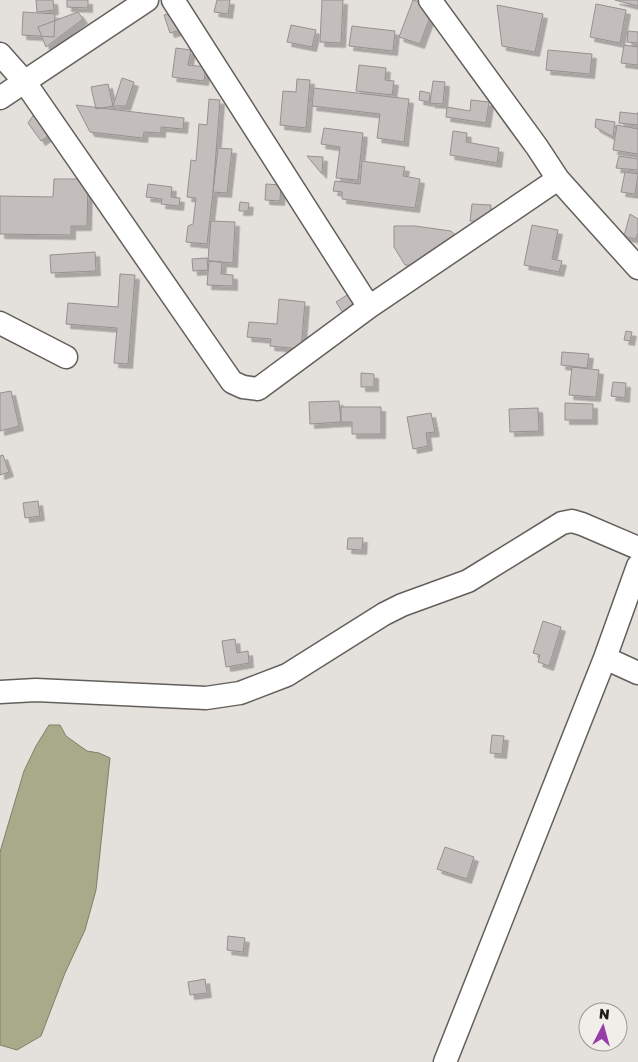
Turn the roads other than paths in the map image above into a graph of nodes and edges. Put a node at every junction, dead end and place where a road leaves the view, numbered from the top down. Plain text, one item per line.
1 (147, 0) edge
2 (173, 0) edge
3 (430, 0) edge
4 (0, 54) edge
5 (24, 81) junction
6 (0, 98) edge
7 (558, 178) junction
8 (638, 268) edge
9 (369, 307) junction
10 (0, 323) edge
11 (66, 357) dead end
12 (638, 548) edge
13 (638, 566) edge
14 (605, 658) junction
15 (638, 673) edge
16 (0, 692) edge
17 (445, 1062) edge

1 - 5 street
2 - 9 street
3 - 7 street
4 - 5 street
5 - 6 street
5 - 9 street
7 - 8 street
7 - 9 street
10 - 11 street
12 - 16 street
13 - 14 street
14 - 15 street
14 - 17 street

